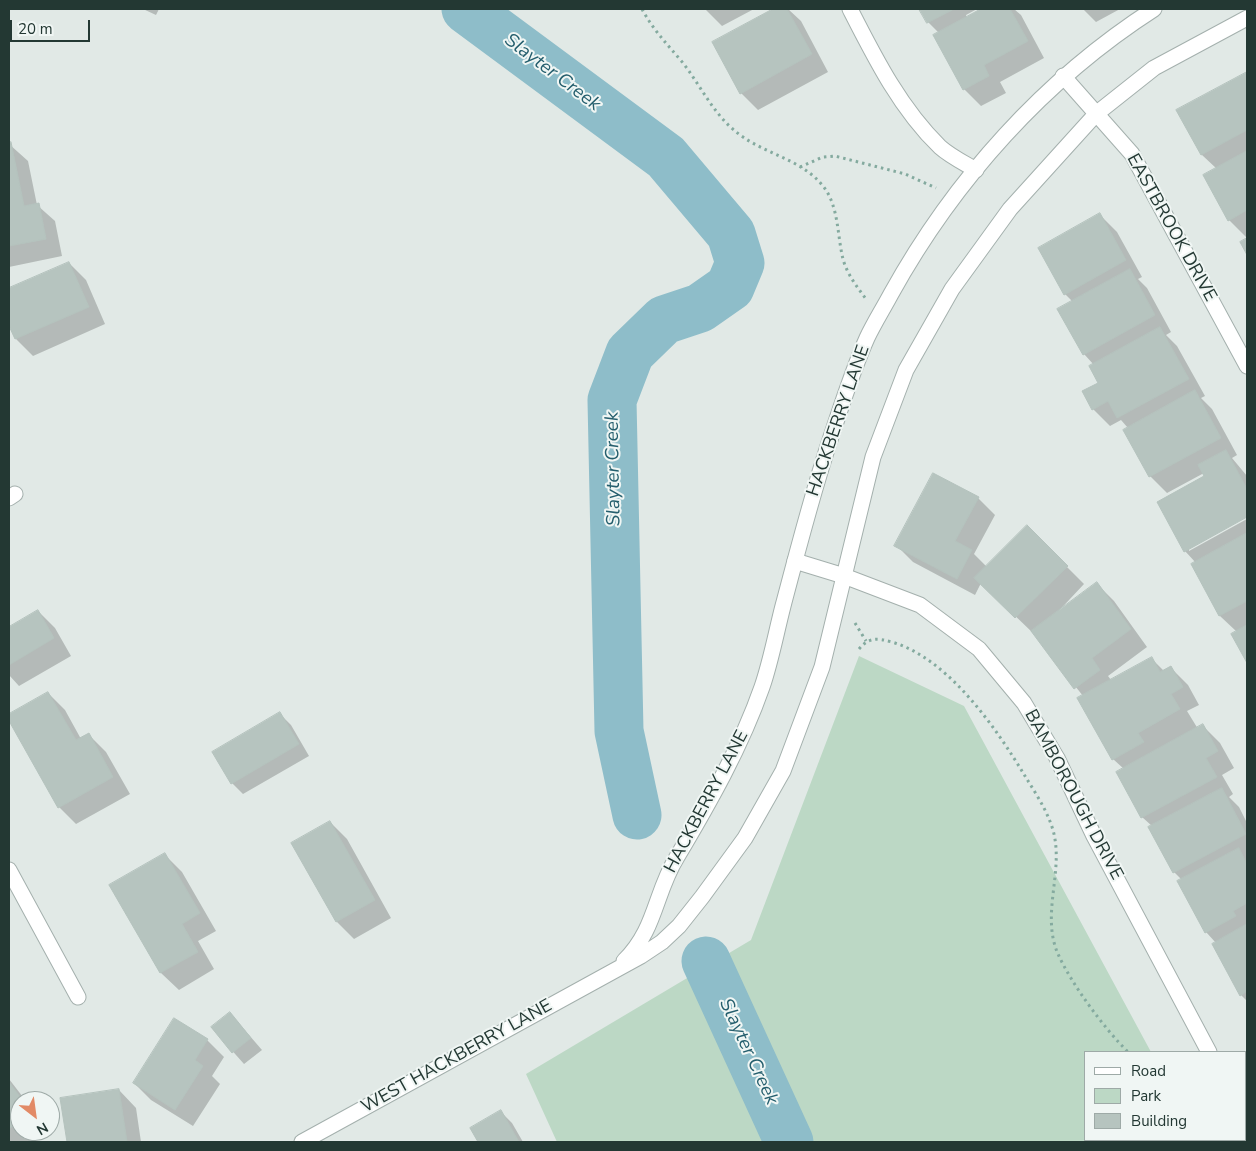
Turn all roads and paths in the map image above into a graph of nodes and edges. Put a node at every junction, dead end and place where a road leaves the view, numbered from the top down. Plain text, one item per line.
1 (642, 9) edge
2 (850, 9) edge
3 (1154, 9) edge
4 (1243, 16) edge
5 (1063, 76) junction
6 (1096, 114) junction
7 (800, 167) junction
8 (976, 170) junction
9 (937, 188) dead end
10 (866, 299) dead end
11 (1247, 366) edge
12 (795, 561) junction
13 (844, 576) junction
14 (834, 615) junction
15 (866, 641) junction
16 (859, 650) dead end
17 (9, 870) edge
18 (613, 972) junction
19 (78, 997) dead end
20 (1127, 1051) edge
21 (1208, 1051) edge
22 (302, 1142) edge

1 - 7 path
2 - 8 street
3 - 5 street, HACKBERRY LANE
4 - 6 street
5 - 6 street, EASTBROOK DRIVE
5 - 8 street, HACKBERRY LANE
6 - 11 street, EASTBROOK DRIVE
6 - 13 street
7 - 9 path
7 - 10 path
8 - 12 street, HACKBERRY LANE
12 - 13 street, BAMBOROUGH DRIVE
12 - 18 street, HACKBERRY LANE
13 - 14 street
13 - 21 street, BAMBOROUGH DRIVE
14 - 15 path
14 - 18 street
15 - 16 path
15 - 20 path
17 - 19 street
18 - 22 street, WEST HACKBERRY LANE

